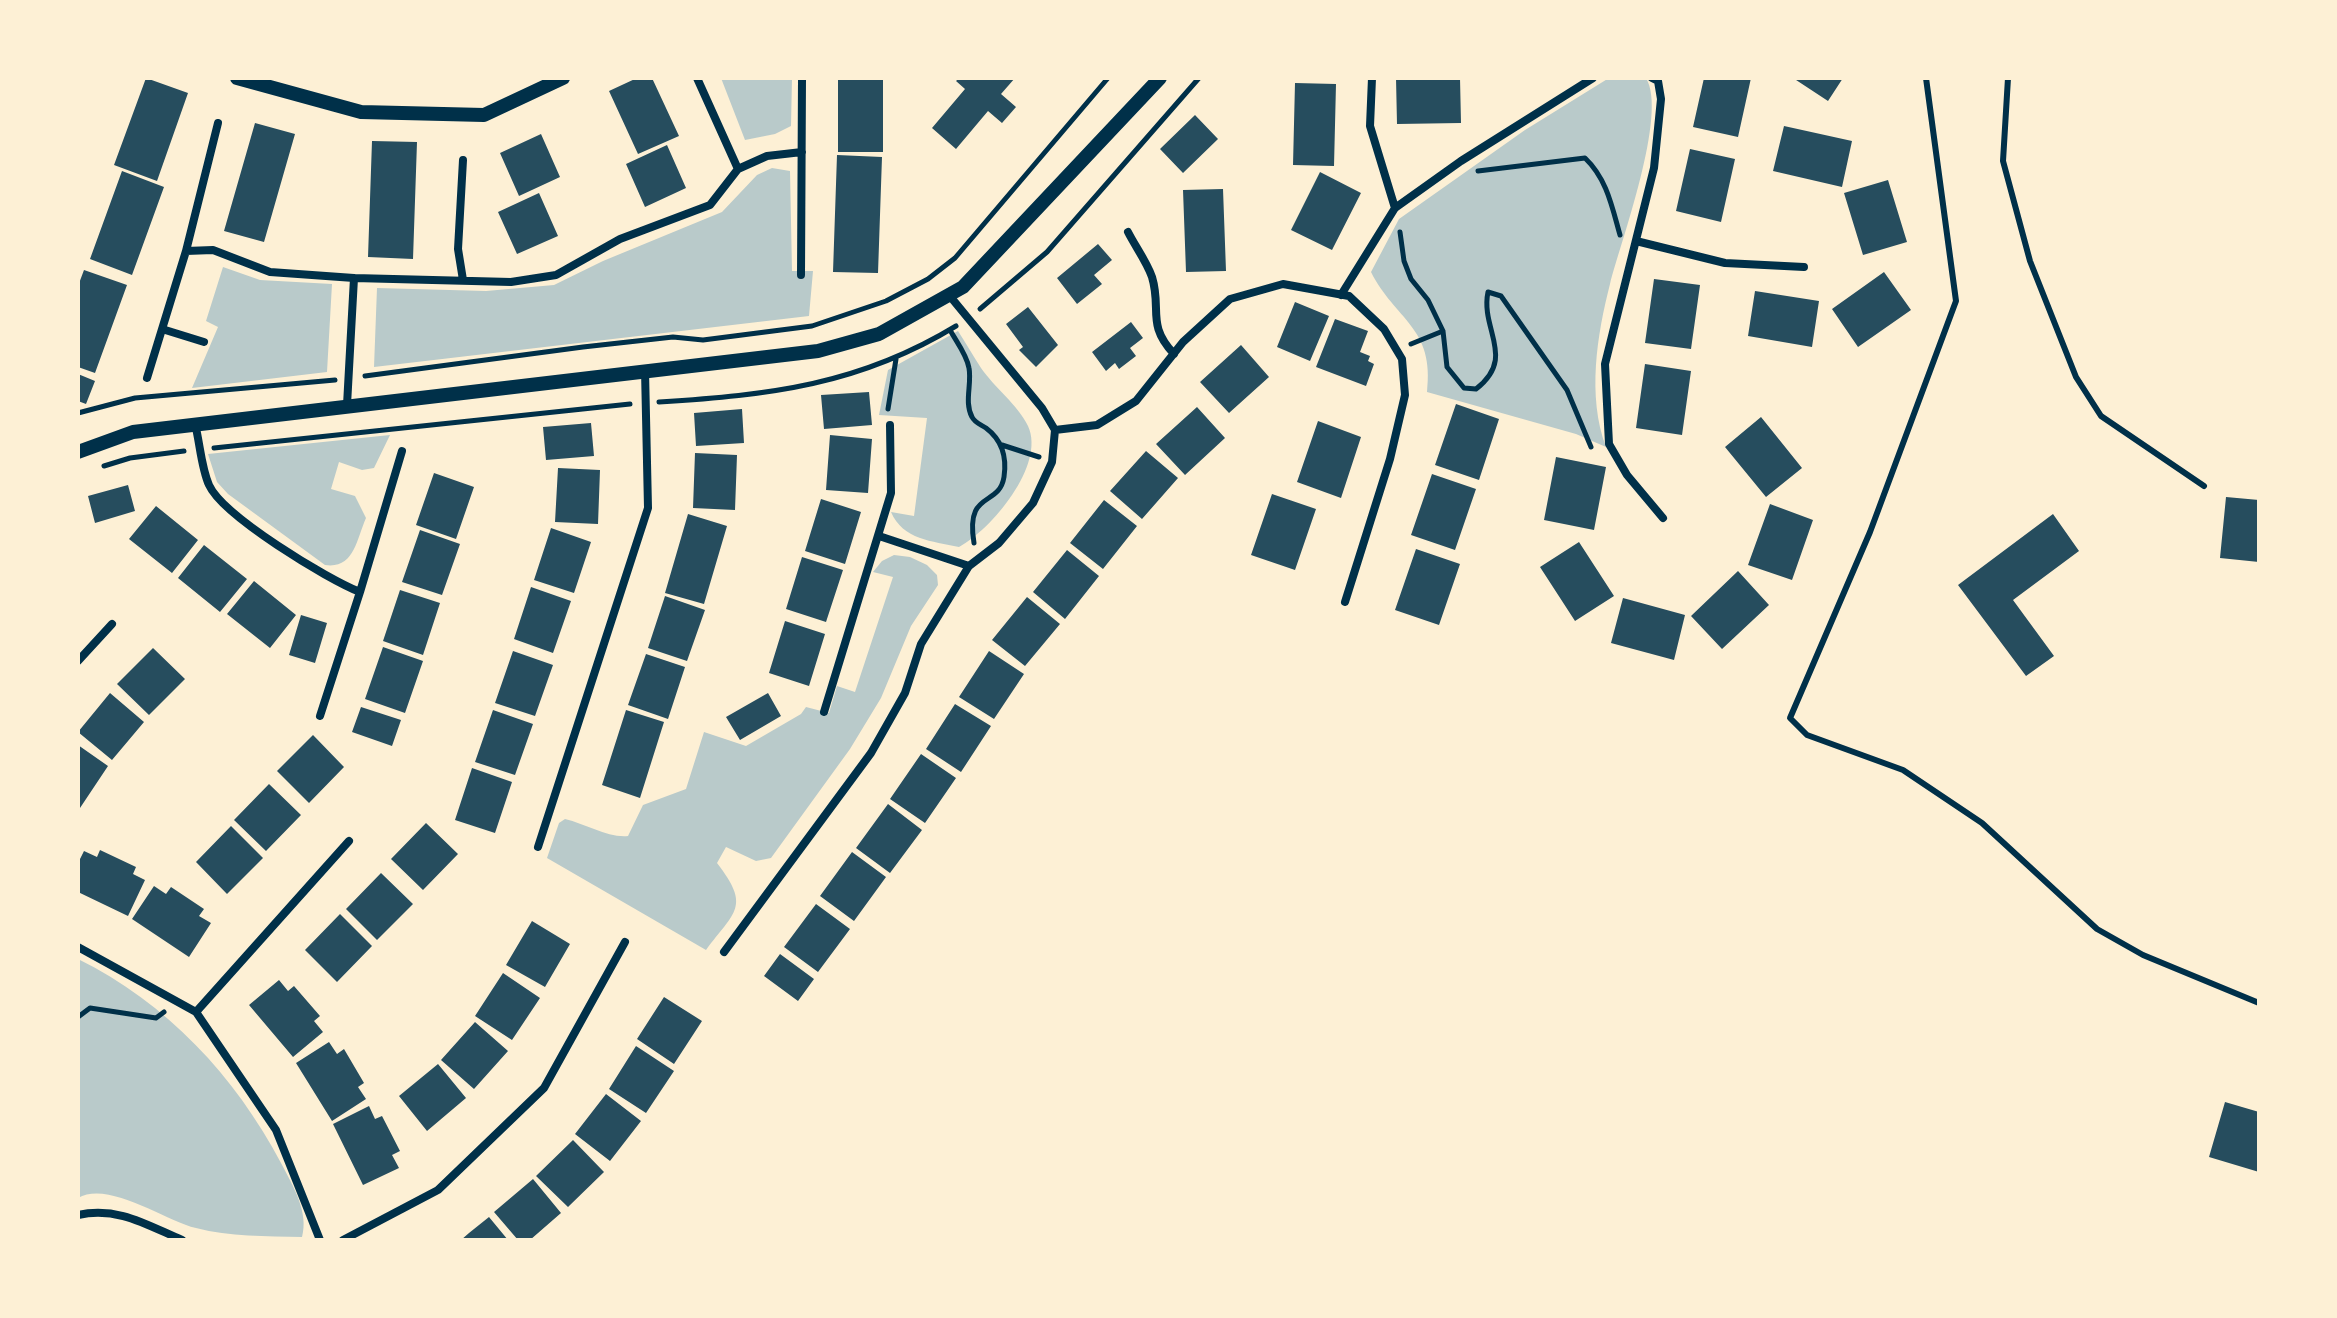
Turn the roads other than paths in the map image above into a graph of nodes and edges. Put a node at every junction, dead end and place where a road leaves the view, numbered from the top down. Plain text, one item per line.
1 (237, 78) edge
2 (563, 78) edge
3 (697, 78) edge
4 (802, 78) edge
5 (1160, 78) edge
6 (1372, 78) edge
7 (1593, 78) edge
8 (1926, 78) edge
9 (2008, 78) edge
10 (1657, 79) edge
11 (218, 123) dead end
12 (802, 152) junction
13 (463, 160) dead end
14 (738, 169) junction
15 (1395, 208) junction
16 (1128, 232) dead end
17 (1636, 241) junction
18 (186, 251) junction
19 (1804, 267) dead end
20 (801, 275) dead end
21 (354, 278) junction
22 (463, 280) junction
23 (949, 295) junction
24 (1341, 295) junction
25 (162, 329) junction
26 (204, 342) dead end
27 (1174, 354) junction
28 (645, 369) junction
29 (147, 378) dead end
30 (347, 405) junction
31 (195, 424) junction
32 (890, 425) road end
33 (1055, 430) junction
34 (402, 451) dead end
35 (78, 452) edge
36 (2204, 486) dead end
37 (1663, 518) dead end
38 (879, 536) junction
39 (972, 563) junction
40 (360, 592) junction
41 (1345, 602) dead end
42 (112, 624) dead end
43 (78, 661) edge
44 (824, 712) dead end
45 (320, 716) dead end
46 (349, 841) dead end
47 (538, 847) dead end
48 (625, 942) dead end
49 (78, 947) edge
50 (724, 952) dead end
51 (2259, 1003) edge
52 (196, 1012) junction
53 (78, 1215) edge
54 (182, 1240) edge
55 (320, 1240) edge
56 (343, 1240) edge

1 - 2 street
3 - 14 street
4 - 12 street
5 - 23 street
6 - 15 street
7 - 15 street
8 - 51 lane
9 - 36 lane
10 - 17 street
11 - 18 street
12 - 14 street
12 - 20 street
13 - 22 street
14 - 22 street
15 - 24 street
16 - 27 street
17 - 19 street
17 - 37 street
18 - 21 street
18 - 25 street
21 - 22 street
21 - 30 street
23 - 28 street
23 - 33 street
24 - 27 street
24 - 41 street
25 - 26 street
25 - 29 street
27 - 33 street
28 - 30 street
28 - 47 street
30 - 31 street
31 - 35 street
31 - 40 street
32 - 38 street
33 - 39 street
34 - 40 street
38 - 39 street
38 - 44 street
39 - 50 street
40 - 45 street
42 - 43 street
46 - 52 street
48 - 56 street
49 - 52 street
52 - 55 street
53 - 54 street

